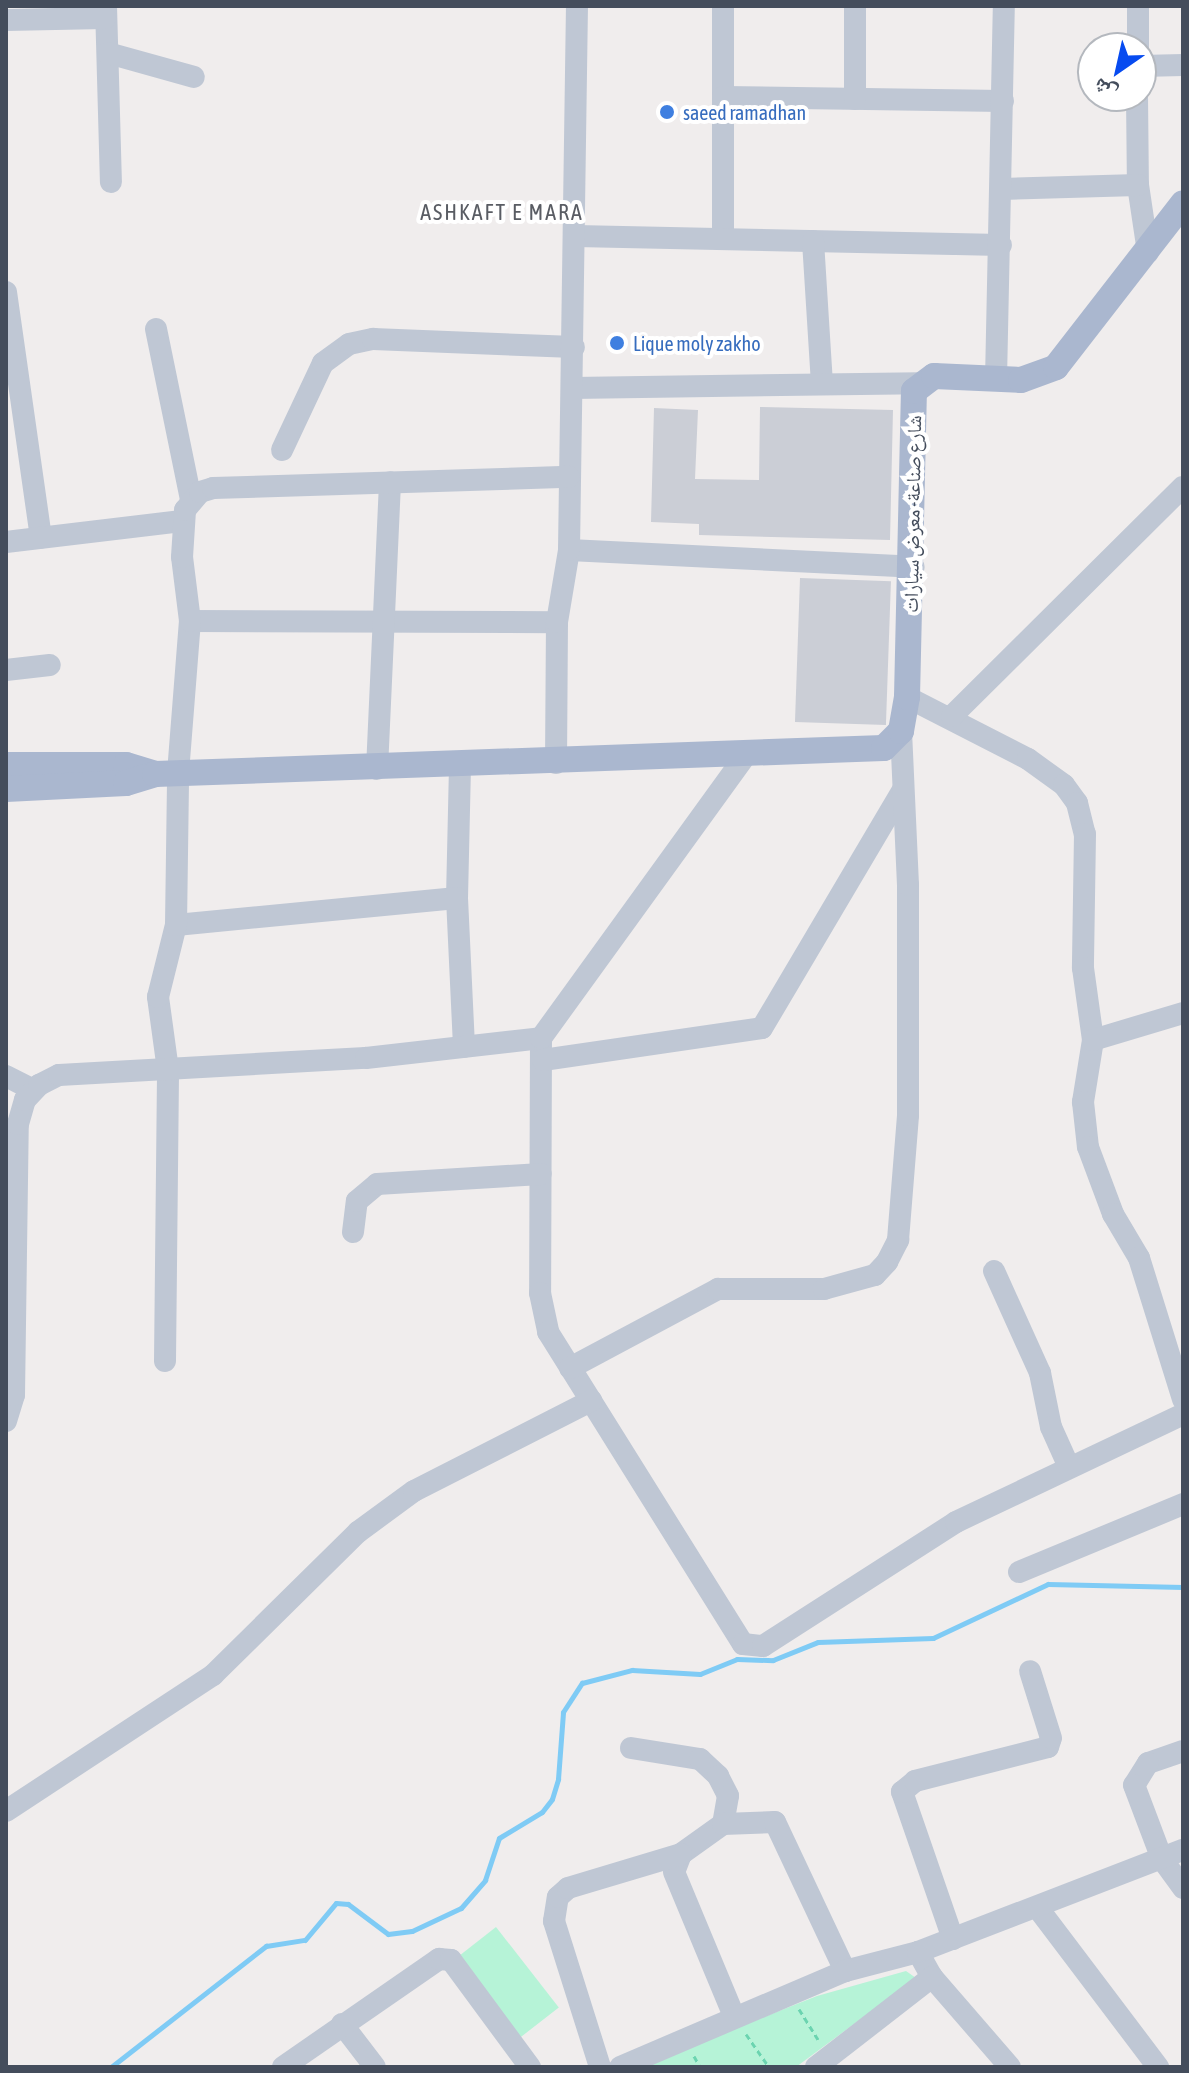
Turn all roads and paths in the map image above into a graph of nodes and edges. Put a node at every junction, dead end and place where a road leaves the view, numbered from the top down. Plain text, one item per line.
1 (577, 6) edge
2 (723, 6) edge
3 (855, 6) edge
4 (1004, 6) edge
5 (1138, 6) edge
6 (106, 12) edge
7 (6, 20) edge
8 (1138, 32) edge
9 (108, 53) junction
10 (1183, 65) edge
11 (1157, 66) edge
12 (194, 77) dead end
13 (723, 97) junction
14 (855, 99) junction
15 (1003, 101) junction
16 (1137, 112) edge
17 (111, 182) dead end
18 (1138, 185) junction
19 (1002, 189) junction
20 (1183, 203) edge
21 (576, 236) junction
22 (723, 239) junction
23 (813, 241) junction
24 (1001, 245) junction
25 (1148, 252) junction
26 (6, 292) edge
27 (156, 329) dead end
28 (574, 347) junction
29 (996, 380) junction
30 (919, 383) junction
31 (822, 384) junction
32 (572, 388) junction
33 (282, 450) dead end
34 (569, 477) junction
35 (390, 482) junction
36 (1183, 487) edge
37 (191, 499) junction
38 (182, 521) junction
39 (41, 538) junction
40 (6, 542) edge
41 (569, 550) junction
42 (914, 567) junction
43 (190, 621) junction
44 (384, 622) junction
45 (557, 622) junction
46 (50, 665) dead end
47 (6, 670) edge
48 (907, 697) junction
49 (952, 716) junction
50 (892, 740) junction
51 (745, 756) junction
52 (556, 763) junction
53 (6, 765) edge
54 (460, 766) junction
55 (377, 769) junction
56 (166, 773) junction
57 (6, 789) edge
58 (903, 790) junction
59 (457, 898) junction
60 (176, 925) junction
61 (1183, 1013) edge
62 (1093, 1040) junction
63 (464, 1047) junction
64 (542, 1049) junction
65 (168, 1070) junction
66 (6, 1076) edge
67 (33, 1090) junction
68 (541, 1174) junction
69 (353, 1232) dead end
70 (994, 1271) dead end
71 (165, 1361) dead end
72 (570, 1368) junction
73 (1183, 1399) edge
74 (591, 1401) junction
75 (1183, 1414) edge
76 (6, 1421) edge
77 (1069, 1467) junction
78 (1183, 1504) edge
79 (1019, 1572) dead end
80 (1030, 1671) dead end
81 (631, 1748) dead end
82 (1183, 1751) edge
83 (6, 1811) edge
84 (723, 1824) junction
85 (681, 1854) junction
86 (1173, 1854) edge
87 (1183, 1888) edge
88 (1037, 1907) junction
89 (953, 1939) junction
90 (918, 1952) junction
91 (845, 1971) junction
92 (932, 1977) junction
93 (792, 1992) junction
94 (734, 2016) junction
95 (342, 2024) junction
96 (823, 2061) edge
97 (283, 2067) edge
98 (375, 2067) edge
99 (530, 2067) edge
100 (600, 2067) edge
101 (620, 2067) edge
102 (769, 2067) edge
103 (1010, 2067) edge
104 (1158, 2067) edge

1 - 21 street
2 - 13 street
3 - 14 street
4 - 15 street
5 - 8 street
6 - 7 street
6 - 9 street
9 - 12 street
9 - 17 street
10 - 11 street
13 - 14 street
13 - 22 street
14 - 15 street
15 - 19 street
16 - 18 street
18 - 19 street
18 - 25 street
19 - 24 street
20 - 25 main road
21 - 22 street
21 - 28 street
22 - 23 street
23 - 24 street
23 - 31 street
24 - 29 street
25 - 29 main road
26 - 39 street
27 - 37 street
28 - 32 street
28 - 33 street
29 - 30 main road
30 - 31 street
30 - 42 main road, شارع صناعة- معرض سيارات
31 - 32 street
32 - 34 street
34 - 35 street
34 - 41 street
35 - 37 street
35 - 44 street
36 - 49 street
37 - 38 street
38 - 39 street
38 - 43 street
39 - 40 street
41 - 42 street
41 - 45 street
42 - 48 main road, شارع صناعة- معرض سيارات
43 - 44 street
43 - 56 street
44 - 45 street
44 - 55 street
45 - 52 street
46 - 47 street
48 - 49 street
48 - 50 main road, شارع صناعة- معرض سيارات
49 - 62 street
50 - 51 main road
50 - 58 street
51 - 52 main road
51 - 64 street
52 - 54 main road
53 - 56 main road
54 - 55 main road
54 - 59 street
55 - 56 main road
56 - 57 main road
56 - 60 street
58 - 64 street
58 - 72 street
59 - 60 street
59 - 63 street
60 - 65 street
61 - 62 street
62 - 73 street
63 - 64 street
63 - 65 street
64 - 68 street
65 - 67 street
65 - 71 street
66 - 67 street
67 - 76 street
68 - 69 street
68 - 72 street
70 - 77 street
72 - 74 street
74 - 77 street
74 - 83 street
75 - 77 street
78 - 79 street
80 - 89 street
81 - 84 street
82 - 86 street
84 - 85 street
84 - 91 street
85 - 94 street
85 - 100 street
86 - 87 street
86 - 88 street
88 - 89 street
88 - 104 street
89 - 90 street
90 - 91 street
90 - 92 street
91 - 93 street
92 - 96 street
92 - 103 street
93 - 94 street
93 - 96 path
94 - 101 street
94 - 102 path
95 - 97 street
95 - 98 street
95 - 99 street

